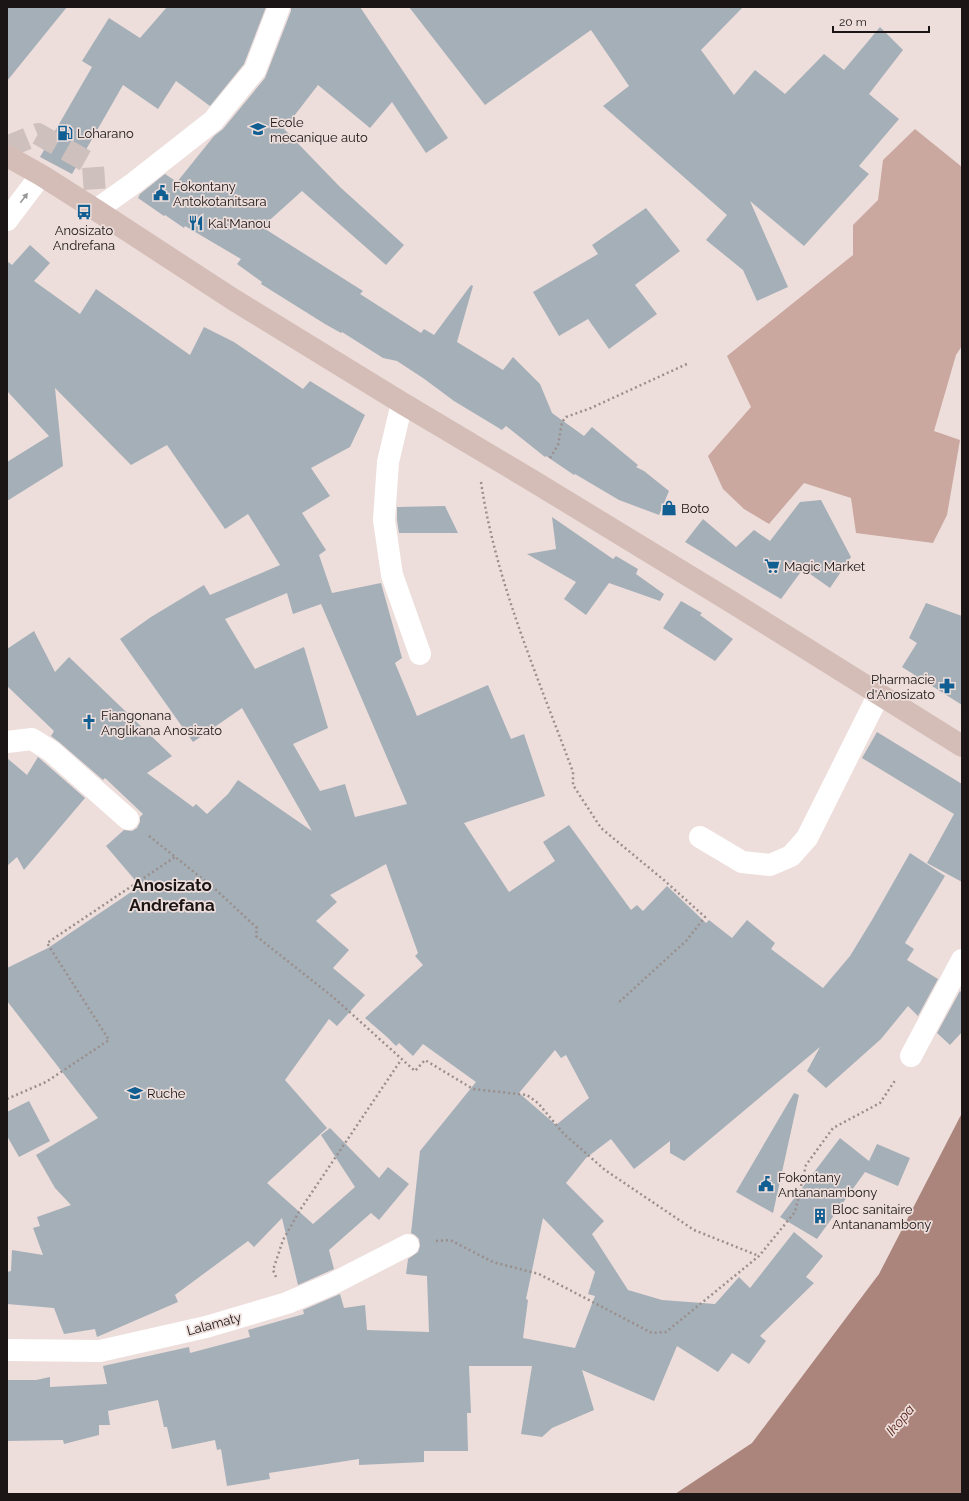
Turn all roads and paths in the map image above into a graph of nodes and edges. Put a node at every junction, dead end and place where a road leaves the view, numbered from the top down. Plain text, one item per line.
1 (279, 7) edge
2 (7, 156) edge
3 (41, 175) junction
4 (96, 210) junction
5 (7, 220) edge
6 (689, 362) dead end
7 (402, 403) junction
8 (533, 481) junction
9 (485, 512) dead end
10 (420, 654) dead end
11 (879, 694) junction
12 (7, 742) edge
13 (962, 746) edge
14 (128, 819) joint
15 (700, 837) dead end
16 (175, 857) junction
17 (962, 960) edge
18 (617, 1004) dead end
19 (911, 1056) joint
20 (401, 1060) junction
21 (7, 1099) edge
22 (408, 1245) joint
23 (759, 1256) junction
24 (287, 1303) junction
25 (7, 1350) edge

1 - 4 street
2 - 3 main road
3 - 4 main road
5 -> 3 street
4 - 7 main road
6 - 8 path
7 - 8 main road
7 - 10 street
8 - 11 main road
9 - 18 path
11 - 13 main road
11 - 15 street
12 - 14 street
14 - 16 path
16 - 20 path
16 - 21 path
17 - 19 street
19 - 23 path
20 - 23 path
20 - 24 path
22 - 23 path
22 - 24 street, Lalamaty
24 - 25 street, Lalamaty

